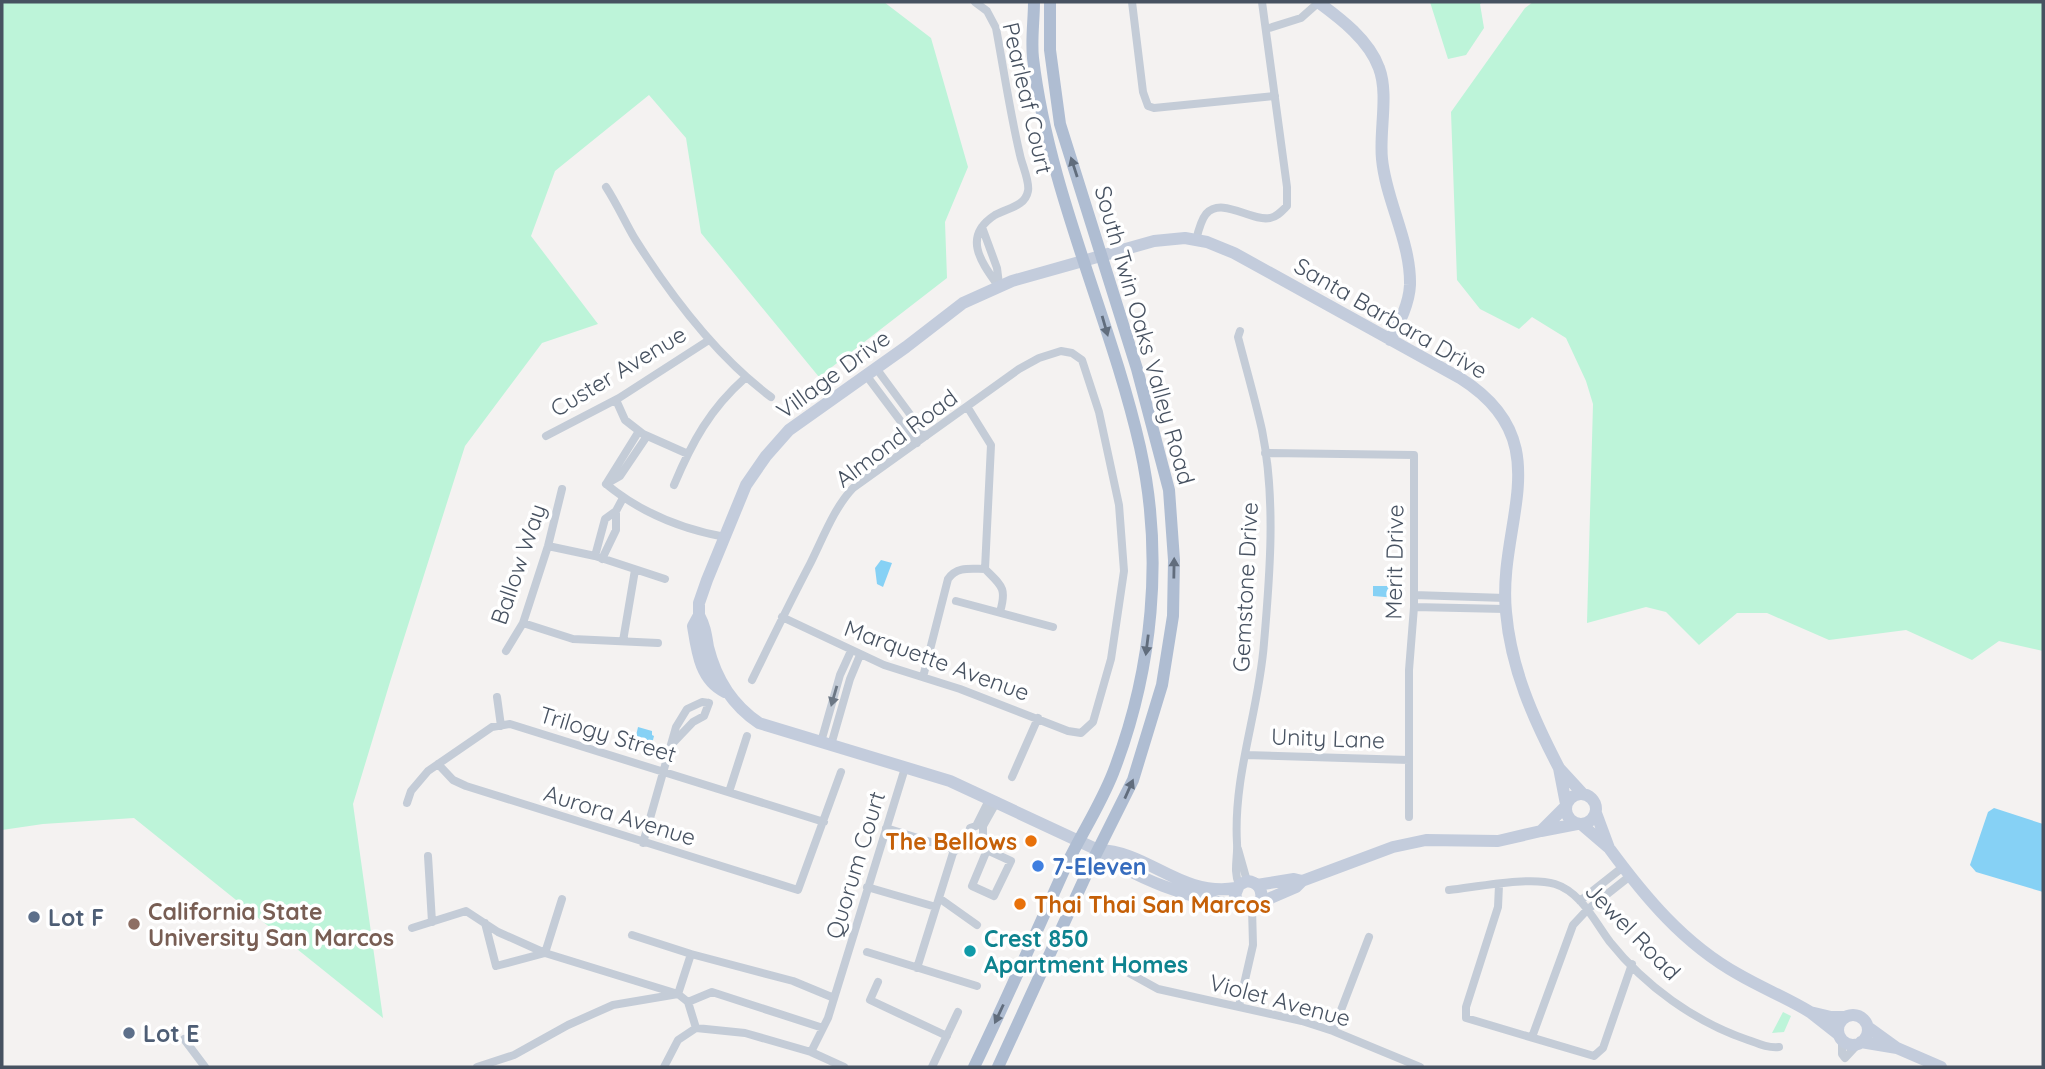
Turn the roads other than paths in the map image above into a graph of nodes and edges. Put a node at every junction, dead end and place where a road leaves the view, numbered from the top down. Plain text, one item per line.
1 (975, 2) edge
2 (1034, 2) edge
3 (1049, 2) edge
4 (1132, 2) edge
5 (1262, 2) edge
6 (1319, 2) edge
7 (1266, 29) junction
8 (1275, 96) junction
9 (606, 187) dead end
10 (982, 227) junction
11 (1196, 240) junction
12 (989, 249) junction
13 (979, 254) junction
14 (1103, 255) junction
15 (1085, 260) junction
16 (999, 287) junction
17 (1240, 331) dead end
18 (709, 340) junction
19 (1390, 340) junction
20 (871, 371) junction
21 (745, 378) junction
22 (771, 397) dead end
23 (616, 400) junction
24 (968, 408) junction
25 (643, 434) junction
26 (546, 436) dead end
27 (926, 436) junction
28 (917, 443) junction
29 (1265, 453) junction
30 (688, 454) junction
31 (674, 485) dead end
32 (562, 489) dead end
33 (623, 498) junction
34 (616, 511) junction
35 (600, 534) junction
36 (725, 537) junction
37 (611, 538) junction
38 (548, 546) junction
39 (598, 557) junction
40 (985, 569) junction
41 (635, 570) junction
42 (665, 579) dead end
43 (1414, 595) junction
44 (1438, 596) junction
45 (956, 601) dead end
46 (1505, 603) junction
47 (1414, 607) junction
48 (1438, 608) junction
49 (1000, 612) junction
50 (782, 617) junction
51 (523, 622) junction
52 (1053, 627) dead end
53 (623, 641) junction
54 (658, 643) dead end
55 (506, 651) dead end
56 (851, 651) junction
57 (860, 656) junction
58 (923, 677) junction
59 (752, 680) dead end
60 (725, 692) junction
61 (497, 696) dead end
62 (709, 703) junction
63 (684, 715) junction
64 (1038, 718) junction
65 (693, 722) junction
66 (501, 726) junction
67 (1081, 733) joint
68 (747, 736) dead end
69 (826, 743) junction
70 (672, 744) junction
71 (1245, 755) junction
72 (1409, 760) junction
73 (438, 764) junction
74 (905, 768) junction
75 (1559, 768) junction
76 (664, 772) junction
77 (841, 772) dead end
78 (1012, 777) dead end
79 (729, 792) junction
80 (1582, 793) junction
81 (993, 799) junction
82 (407, 803) dead end
83 (1566, 805) junction
84 (1596, 813) junction
85 (1409, 817) dead end
86 (824, 822) junction
87 (1579, 824) junction
88 (886, 828) junction
89 (1541, 831) junction
90 (967, 839) junction
91 (1078, 841) junction
92 (643, 843) junction
93 (978, 843) junction
94 (1609, 848) junction
95 (956, 850) junction
96 (987, 850) junction
97 (1098, 850) junction
98 (428, 856) dead end
99 (1626, 872) junction
100 (1302, 881) junction
101 (1245, 885) junction
102 (1499, 885) junction
103 (867, 887) junction
104 (1595, 889) junction
105 (1449, 890) dead end
106 (939, 898) junction
107 (1602, 898) junction
108 (562, 899) dead end
109 (1580, 901) junction
110 (1250, 905) junction
111 (936, 908) junction
112 (1587, 910) junction
113 (432, 922) junction
114 (485, 923) junction
115 (977, 925) dead end
116 (412, 928) dead end
117 (632, 935) dead end
118 (1369, 937) dead end
119 (867, 952) dead end
120 (545, 953) junction
121 (691, 954) junction
122 (1632, 964) junction
123 (917, 968) junction
124 (1129, 973) dead end
125 (878, 982) dead end
126 (977, 986) dead end
127 (678, 994) junction
128 (834, 998) junction
129 (688, 1002) junction
130 (1238, 1006) junction
131 (958, 1012) dead end
132 (1810, 1012) junction
133 (1844, 1017) junction
134 (1868, 1027) junction
135 (696, 1028) junction
136 (823, 1028) junction
137 (1333, 1031) junction
138 (947, 1036) junction
139 (1532, 1037) junction
140 (1840, 1037) junction
141 (184, 1039) dead end
142 (1860, 1043) junction
143 (1779, 1047) dead end
144 (1897, 1048) junction
145 (811, 1052) junction
146 (1844, 1063) edge
147 (205, 1067) edge
148 (477, 1067) edge
149 (664, 1067) edge
150 (844, 1067) edge
151 (932, 1067) edge
152 (974, 1067) edge
153 (998, 1067) edge
154 (1420, 1067) edge
155 (1941, 1067) edge

1 - 10 street, Pearleaf Court
2 - 15 main road, South Twin Oaks Valley Road
14 -> 3 main road, South Twin Oaks Valley Road
4 - 8 street
5 - 7 street
6 - 7 street
6 - 19 street
7 - 8 street
8 - 11 street
9 - 18 street
10 - 12 street
10 - 13 street
11 - 14 street, Santa Barbara Drive
11 - 19 street, Santa Barbara Drive
12 - 13 street
12 - 16 street
13 - 16 street
14 - 15 street, Santa Barbara Drive
97 -> 14 main road, South Twin Oaks Valley Road
15 - 16 street, Village Drive
15 -> 91 main road, South Twin Oaks Valley Road
16 - 20 street, Village Drive
17 - 29 street, Gemstone Drive
18 - 21 street
18 - 23 street, Custer Avenue
19 - 46 street, Santa Barbara Drive
20 - 27 street
20 - 28 street
20 - 36 street, Village Drive
21 - 22 street
21 - 30 street
23 - 25 street
23 - 26 street, Custer Avenue
24 - 27 street, Almond Road
24 - 40 street
24 - 67 street, Almond Road
25 - 30 street
25 - 33 street
27 - 28 street, Almond Road
28 - 50 street, Almond Road
29 - 43 street, Merit Drive
29 - 71 street, Gemstone Drive
30 - 31 street
32 - 38 street, Ballow Way
33 - 34 street
33 - 36 street
34 - 35 street
34 - 37 street
35 - 37 street
35 - 39 street
36 - 60 street, Village Drive
37 - 39 street
38 - 39 street
38 - 51 street, Ballow Way
39 - 41 street
40 - 49 street
40 - 58 street
41 - 42 street
41 - 53 street
43 - 44 street
43 - 47 street, Merit Drive
44 - 46 street
44 - 48 street
45 - 49 street
46 - 48 street
46 - 75 street, Santa Barbara Drive
47 - 48 street
47 - 72 street, Merit Drive
49 - 52 street
50 - 56 street, Marquette Avenue
50 - 59 street, Almond Road
51 - 53 street
51 - 55 street, Ballow Way
53 - 54 street
56 - 57 street, Marquette Avenue
56 -> 69 street
57 - 58 street, Marquette Avenue
57 - 69 street
58 - 64 street, Marquette Avenue
60 - 62 street
60 - 69 street, Village Drive
61 - 66 street
62 - 63 street
62 - 65 street
63 - 65 street
63 - 70 street
64 - 67 street, Marquette Avenue
64 - 78 street
65 - 70 street
66 - 73 street
66 - 76 street, Trilogy Street
68 - 79 street
69 - 74 street, Village Drive
70 - 76 street
71 - 72 street, Unity Lane
71 - 101 street, Gemstone Drive
72 - 85 street, Merit Drive
73 - 82 street
73 - 92 street, Aurora Avenue
74 - 81 street, Village Drive
74 - 88 street, Quorum Court
75 - 80 street, Santa Barbara Drive
75 - 83 street, Santa Barbara Drive
76 - 79 street, Trilogy Street
76 - 92 street
77 - 86 street
79 - 86 street, Trilogy Street
80 - 83 street
80 - 84 street
81 - 90 street
81 - 91 street, Village Drive
81 - 93 street
83 - 87 street
83 - 89 street
84 - 87 street
84 - 94 street
86 - 92 street, Aurora Avenue
87 - 89 street, Village Drive
87 - 94 street
88 - 95 street
88 - 103 street, Quorum Court
89 - 100 street, Village Drive
90 - 93 street
90 - 95 street
91 - 97 street, Village Drive
91 -> 152 main road, South Twin Oaks Valley Road
93 - 96 street
94 - 99 street
95 - 106 street
96 - 96 street
97 - 101 street, Village Drive
97 - 110 street, Village Drive
97 - 153 main road, South Twin Oaks Valley Road
98 - 113 street
99 - 104 street
99 - 107 street
99 - 132 street
100 - 101 street, Village Drive
100 - 110 street, Village Drive
101 - 110 street
101 - 110 street
102 - 105 street, Jewel Road
102 - 109 street, Jewel Road
102 - 139 street
103 - 111 street
103 - 128 street, Quorum Court
104 - 107 street
104 - 109 street
106 - 111 street
106 - 115 street
107 - 112 street
108 - 120 street
109 - 112 street, Jewel Road
110 - 130 street
111 - 123 street
112 - 122 street, Jewel Road
112 - 139 street
113 - 114 street
113 - 116 street
114 - 120 street
114 - 120 street
117 - 121 street
118 - 137 street
119 - 123 street
120 - 127 street
121 - 127 street
121 - 128 street
122 - 139 street
122 - 143 street, Jewel Road
123 - 126 street
124 - 130 street, Violet Avenue
125 - 138 street
127 - 129 street
127 - 148 street
128 - 136 street, Quorum Court
129 - 135 street
129 - 136 street
130 - 137 street, Violet Avenue
131 - 138 street
132 - 133 street
132 - 140 street
133 - 134 street
133 - 140 street
134 - 142 street
134 - 144 street
135 - 145 street
135 - 149 street
136 - 145 street, Quorum Court
137 - 154 street, Violet Avenue
138 - 151 street
140 - 142 street
140 - 146 street
141 - 147 street
142 - 144 street
142 - 146 street
144 - 155 street
145 - 150 street

